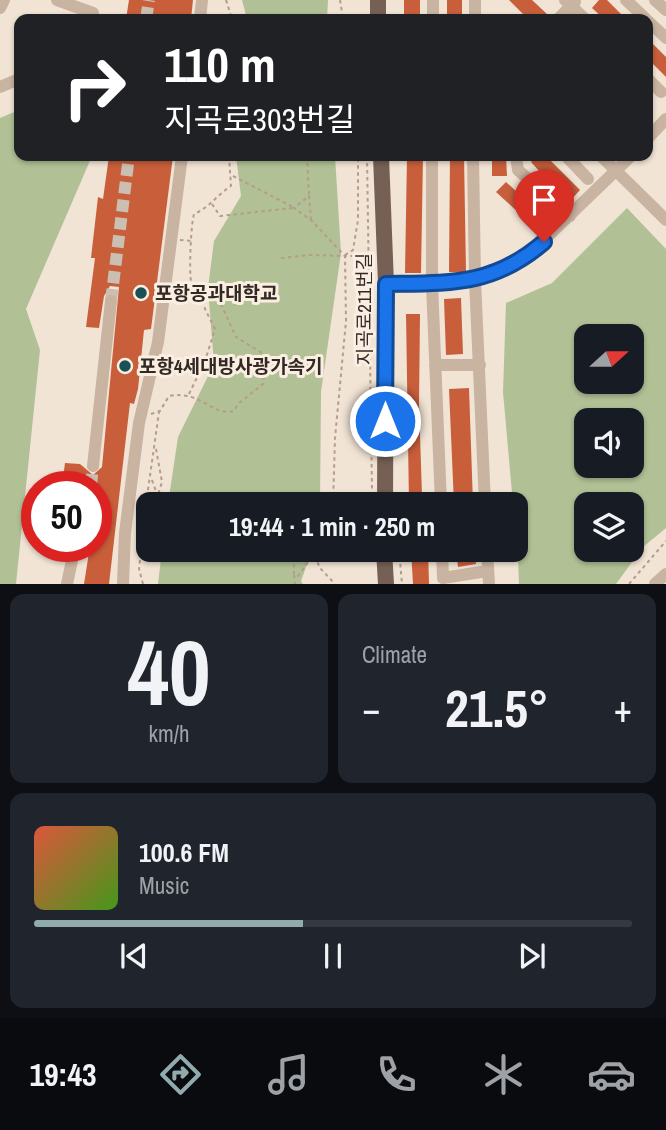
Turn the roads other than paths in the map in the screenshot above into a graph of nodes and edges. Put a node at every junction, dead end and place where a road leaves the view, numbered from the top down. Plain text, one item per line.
1 (4, 0) edge
2 (59, 0) edge
3 (626, 0) edge
4 (655, 0) edge
5 (0, 8) edge
6 (666, 10) edge
7 (87, 14) edge
8 (641, 14) edge
9 (653, 26) edge
10 (666, 38) edge
11 (653, 84) edge
12 (662, 92) dead end
13 (666, 119) edge
14 (653, 133) edge
15 (181, 161) edge
16 (381, 161) edge
17 (432, 161) edge
18 (473, 161) edge
19 (517, 161) edge
20 (571, 161) edge
21 (607, 161) edge
22 (626, 161) edge
23 (617, 170) junction
24 (588, 178) dead end
25 (570, 216) junction
26 (666, 220) edge
27 (475, 280) junction
28 (386, 284) junction
29 (432, 284) junction
30 (111, 301) tunnel mouth
31 (435, 365) junction
32 (480, 365) junction
33 (93, 466) tunnel mouth
34 (384, 492) edge
35 (440, 492) edge
36 (485, 492) edge
37 (72, 562) edge
38 (385, 562) edge
39 (442, 562) edge
40 (666, 574) edge
41 (488, 577) edge
42 (68, 584) edge
43 (123, 584) edge
44 (386, 584) edge
45 (655, 584) edge

1 - 5 street
2 - 7 street
3 - 8 street
4 - 6 street
9 - 10 street
11 - 12 street
13 - 14 street
15 - 43 street
16 - 28 main road, 지곡로211번길
17 - 29 street
18 - 27 street
19 - 25 street
20 - 24 street
21 - 23 street
22 - 23 street
23 - 25 street
23 - 26 street
25 - 27 street
27 - 29 street
27 - 32 street
28 - 29 street
28 - 34 main road, 지곡로211번길
29 - 31 street
30 - 33 street
31 - 32 street
31 - 35 street
32 - 36 street
37 - 42 street
38 - 44 main road
39 - 41 street
40 - 45 street

